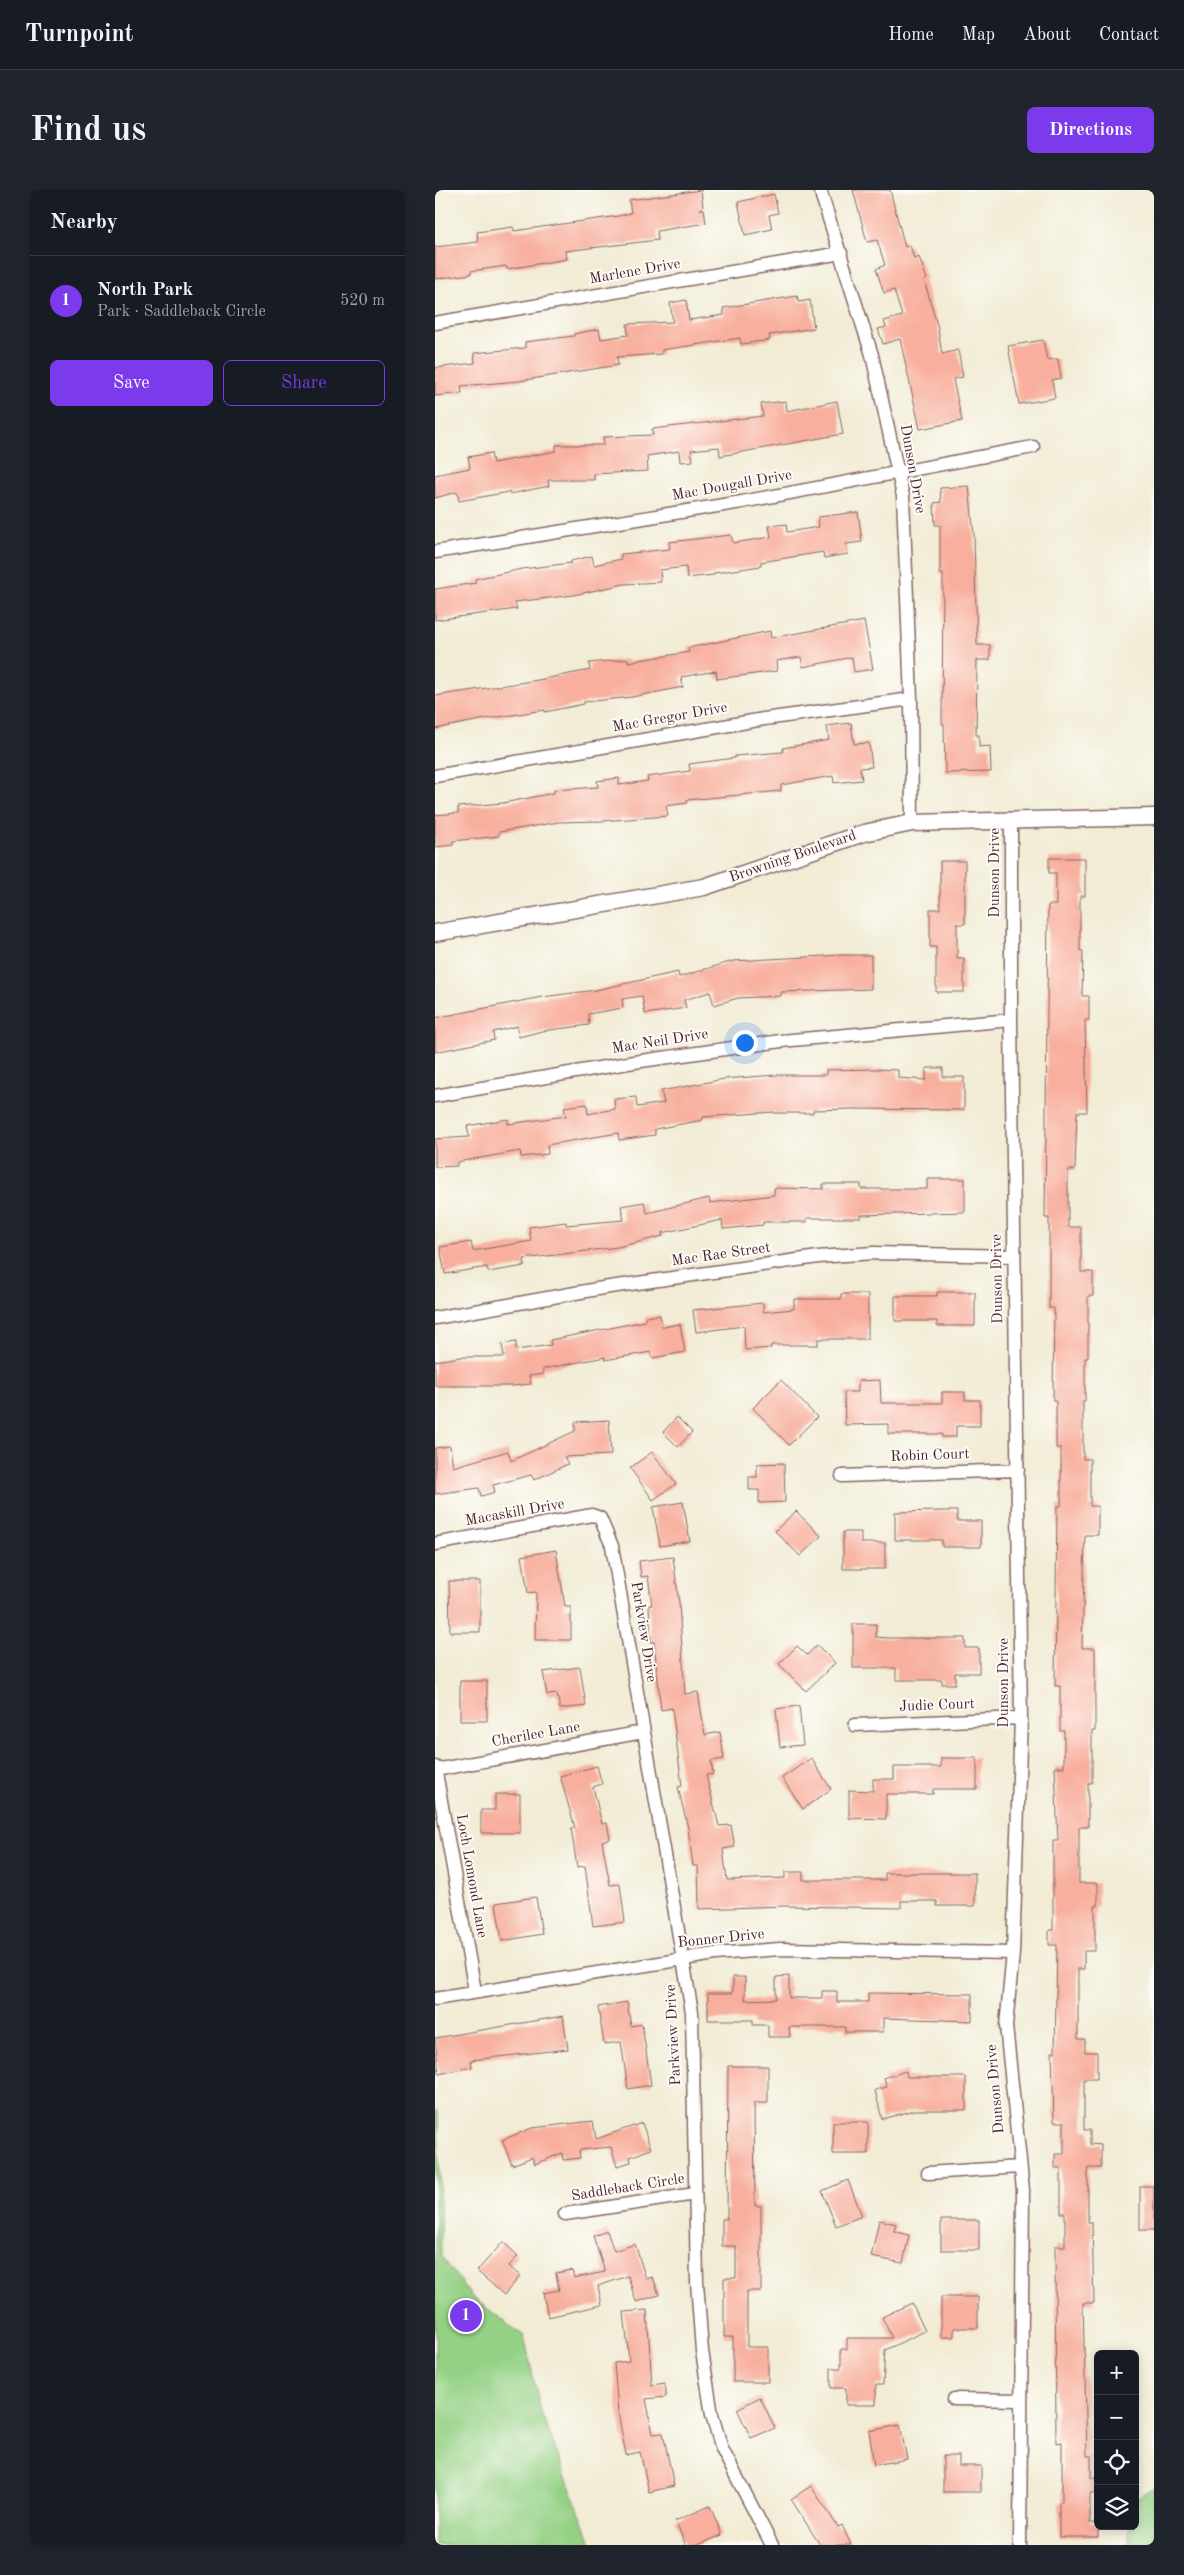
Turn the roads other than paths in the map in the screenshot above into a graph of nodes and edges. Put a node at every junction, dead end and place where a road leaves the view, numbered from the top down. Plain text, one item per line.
1 (820, 190) edge
2 (841, 254) junction
3 (435, 323) edge
4 (1033, 447) dead end
5 (899, 472) junction
6 (435, 552) edge
7 (911, 699) junction
8 (435, 776) edge
9 (1154, 817) edge
10 (1011, 820) junction
11 (912, 823) junction
12 (435, 933) edge
13 (1011, 1020) junction
14 (435, 1096) edge
15 (1014, 1256) junction
16 (435, 1318) edge
17 (1018, 1470) junction
18 (842, 1476) dead end
19 (600, 1518) joint
20 (435, 1544) edge
21 (1021, 1718) junction
22 (855, 1725) dead end
23 (643, 1732) junction
24 (435, 1769) edge
25 (1013, 1953) junction
26 (684, 1958) junction
27 (475, 1991) junction
28 (435, 1998) edge
29 (1020, 2167) junction
30 (928, 2173) dead end
31 (695, 2194) junction
32 (565, 2214) dead end
33 (953, 2399) dead end
34 (1021, 2400) junction
35 (772, 2545) edge
36 (1020, 2545) edge

1 - 2 street, Dunson Drive
2 - 3 street, Marlene Drive
2 - 5 street, Dunson Drive
4 - 5 street, Mac Dougall Drive
5 - 6 street, Mac Dougall Drive
5 - 7 street, Dunson Drive
7 - 8 street, Mac Gregor Drive
7 - 11 street, Dunson Drive
9 - 10 street, Browning Boulevard
10 - 11 street, Browning Boulevard
10 - 13 street, Dunson Drive
11 - 12 street, Browning Boulevard
13 - 14 street, Mac Neil Drive
13 - 15 street, Dunson Drive
15 - 16 street, Mac Rae Street
15 - 17 street, Dunson Drive
17 - 18 street, Robin Court
17 - 21 street, Dunson Drive
19 - 20 street, Macaskill Drive
19 - 23 street, Parkview Drive
21 - 22 street, Judie Court
21 - 25 street, Dunson Drive
23 - 24 street, Cherilee Lane
23 - 26 street, Parkview Drive
24 - 27 street, Loch Lomond Lane
25 - 26 street, Bonner Drive
25 - 29 street, Dunson Drive
26 - 27 street, Bonner Drive
26 - 31 street, Parkview Drive
27 - 28 street, Bonner Drive
29 - 30 street
29 - 34 street, Dunson Drive
31 - 32 street, Saddleback Circle
31 - 35 street, Parkview Drive
33 - 34 street
34 - 36 street, Dunson Drive

